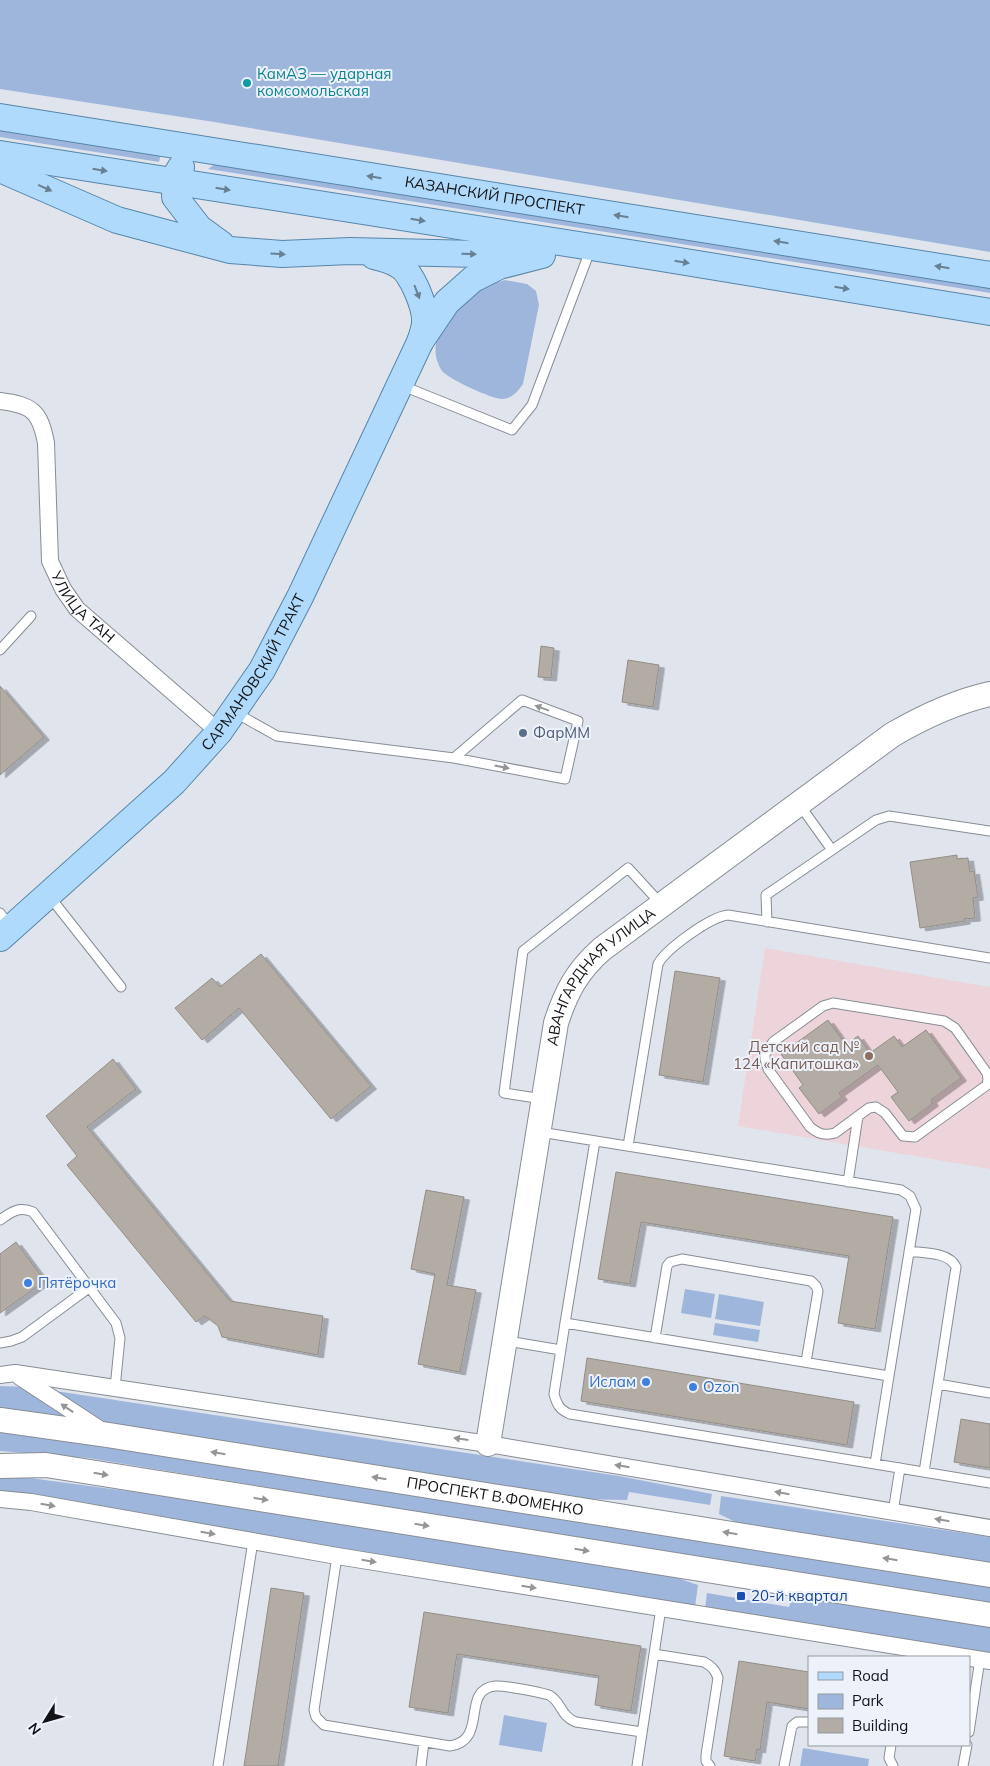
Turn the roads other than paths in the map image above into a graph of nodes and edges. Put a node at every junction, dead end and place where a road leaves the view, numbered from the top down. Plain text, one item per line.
1 (0, 117) edge
2 (254, 158) junction
3 (3, 170) edge
4 (175, 182) junction
5 (230, 250) junction
6 (350, 251) junction
7 (542, 255) junction
8 (588, 256) junction
9 (655, 257) junction
10 (990, 275) edge
11 (990, 312) edge
12 (420, 342) junction
13 (400, 385) junction
14 (0, 401) edge
15 (31, 616) dead end
16 (0, 650) edge
17 (990, 694) edge
18 (226, 722) junction
19 (454, 758) junction
20 (799, 804) junction
21 (990, 831) edge
22 (832, 850) junction
23 (49, 895) junction
24 (662, 905) junction
25 (767, 922) junction
26 (4, 926) edge
27 (990, 958) edge
28 (121, 987) dead end
29 (988, 1085) edge
30 (544, 1099) junction
31 (858, 1116) junction
32 (538, 1131) junction
33 (596, 1141) junction
34 (628, 1146) junction
35 (848, 1182) junction
36 (0, 1220) edge
37 (909, 1251) junction
38 (90, 1287) junction
39 (565, 1323) junction
40 (655, 1338) junction
41 (505, 1341) junction
42 (0, 1342) edge
43 (561, 1350) junction
44 (806, 1362) junction
45 (8, 1374) edge
46 (889, 1376) junction
47 (938, 1384) junction
48 (115, 1388) junction
49 (990, 1393) edge
50 (0, 1420) edge
51 (108, 1435) junction
52 (488, 1444) junction
53 (875, 1464) junction
54 (0, 1466) edge
55 (900, 1468) junction
56 (924, 1472) junction
57 (990, 1483) edge
58 (0, 1499) edge
59 (893, 1512) junction
60 (990, 1528) edge
61 (253, 1541) junction
62 (337, 1556) junction
63 (990, 1575) edge
64 (661, 1608) junction
65 (990, 1615) edge
66 (654, 1654) junction
67 (960, 1656) edge
68 (970, 1658) edge
69 (985, 1660) edge
70 (808, 1722) edge
71 (970, 1728) edge
72 (642, 1732) junction
73 (424, 1742) junction
74 (891, 1746) edge
75 (967, 1746) edge
76 (218, 1766) edge
77 (421, 1766) edge
78 (637, 1766) edge
79 (710, 1766) edge
80 (784, 1766) edge
81 (893, 1766) edge
82 (963, 1766) edge

1 - 2 main road, КАЗАНСКИЙ ПРОСПЕКТ
2 - 4 main road
10 -> 2 main road, КАЗАНСКИЙ ПРОСПЕКТ
3 -> 4 main road
3 -> 5 main road
4 - 5 main road
4 -> 9 main road
5 -> 6 main road
6 -> 7 main road
6 -> 12 main road, САРМАНОВСКИЙ ТРАКТ
7 - 8 main road
7 - 12 main road, САРМАНОВСКИЙ ТРАКТ
8 - 9 main road
8 - 13 lane
9 -> 11 main road
12 - 13 main road, САРМАНОВСКИЙ ТРАКТ
13 - 18 main road, САРМАНОВСКИЙ ТРАКТ
14 - 18 street, УЛИЦА ТАН
15 - 16 lane
17 - 20 main road, АВАНГАРДНАЯ УЛИЦА
18 - 19 lane
18 - 23 main road, САРМАНОВСКИЙ ТРАКТ
19 -> 19 lane
20 - 22 lane
20 - 24 main road, АВАНГАРДНАЯ УЛИЦА
21 - 22 lane
22 - 25 lane
23 - 26 main road, САРМАНОВСКИЙ ТРАКТ
23 - 28 lane
24 - 30 main road, АВАНГАРДНАЯ УЛИЦА
24 - 30 lane
25 - 27 lane
25 - 34 lane
29 - 31 lane
29 - 31 lane
30 - 32 main road, АВАНГАРДНАЯ УЛИЦА
31 - 35 lane
32 - 33 lane
32 - 41 main road, АВАНГАРДНАЯ УЛИЦА
33 - 34 lane
33 - 39 lane
34 - 35 lane
35 - 37 lane
36 - 38 lane
37 - 46 lane
37 - 47 lane
38 - 42 lane
38 - 48 lane
39 - 40 lane
39 - 43 lane
40 - 44 lane
40 - 44 lane
41 - 43 lane
41 - 52 main road, АВАНГАРДНАЯ УЛИЦА
43 - 53 lane
44 - 46 lane
45 - 48 street
51 -> 45 street
46 - 53 lane
47 - 49 lane
47 - 56 lane
52 -> 48 street
50 - 51 main road, ПРОСПЕКТ В.ФОМЕНКО
63 -> 51 main road, ПРОСПЕКТ В.ФОМЕНКО
59 -> 52 street
53 - 55 lane
54 -> 65 main road
55 - 56 lane
55 - 59 lane
56 - 57 lane
58 -> 61 street
60 -> 59 street
61 - 62 street
61 - 76 lane
62 -> 64 street
62 - 73 lane
64 - 66 lane
64 - 67 street
66 - 72 lane
66 - 79 lane
68 - 69 street
69 - 71 lane
70 - 80 lane
72 - 73 lane
72 - 78 lane
73 - 77 lane
74 - 81 lane
75 - 82 lane

